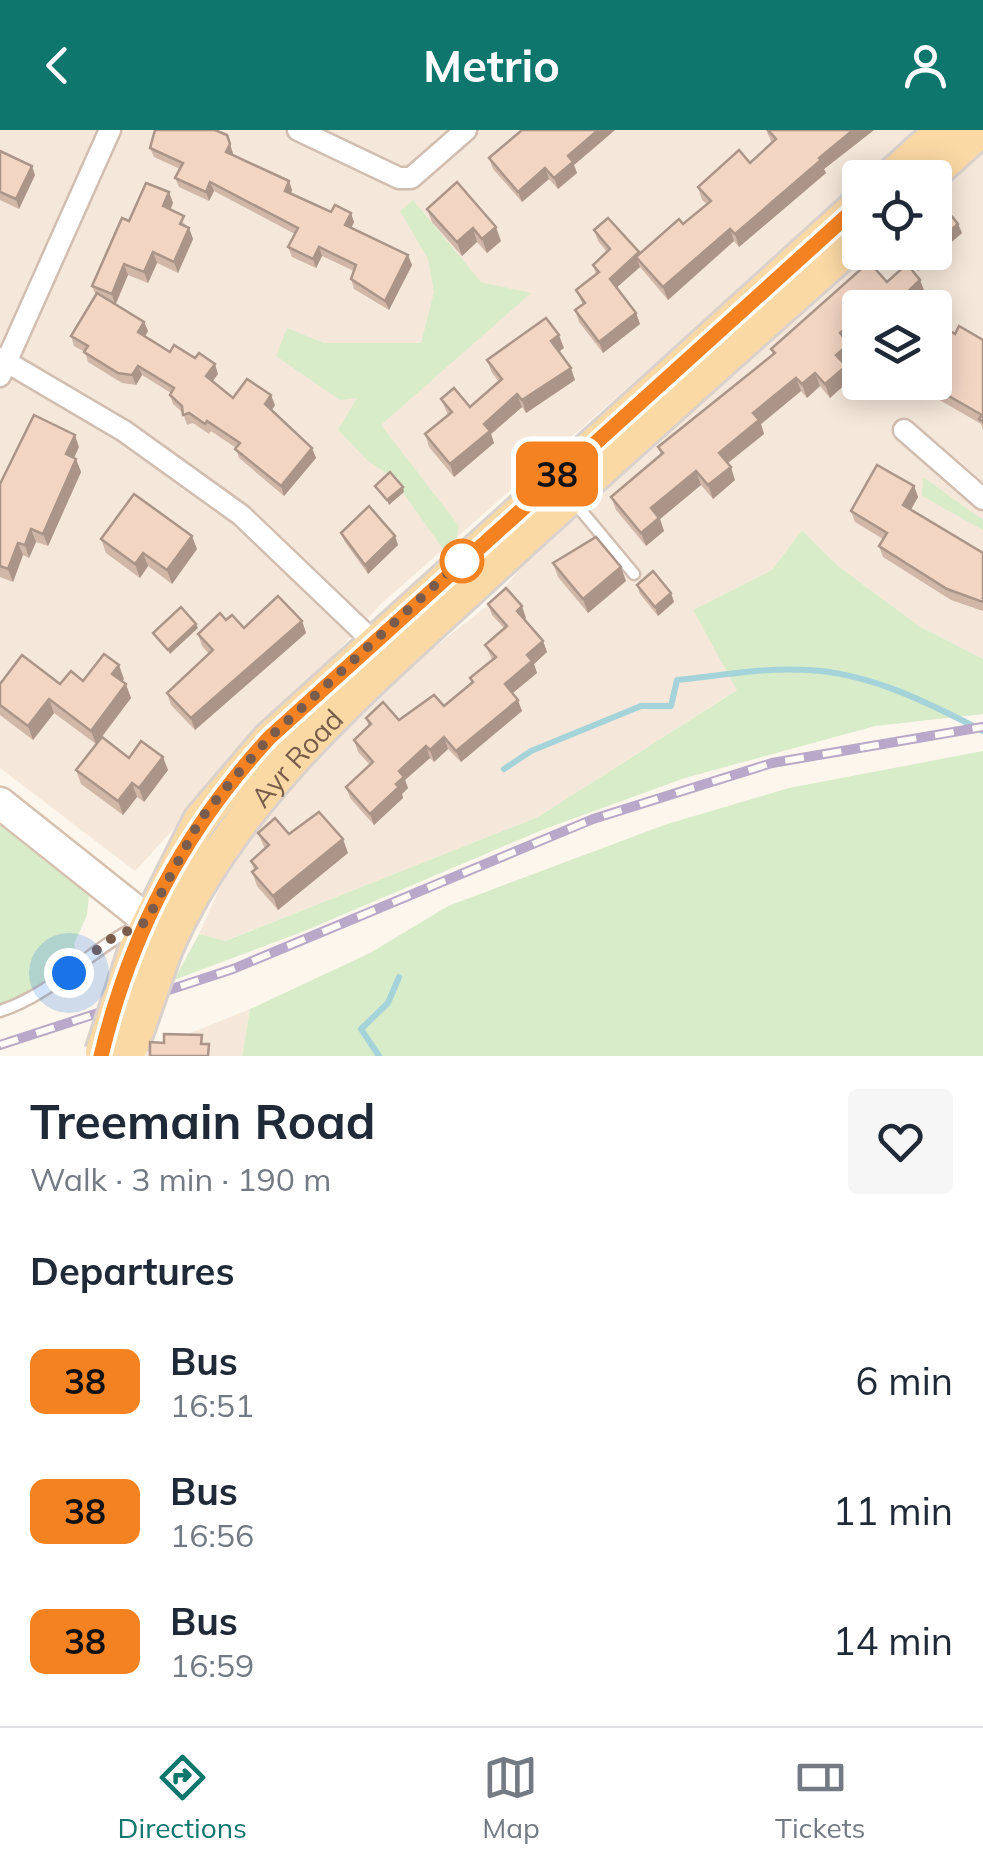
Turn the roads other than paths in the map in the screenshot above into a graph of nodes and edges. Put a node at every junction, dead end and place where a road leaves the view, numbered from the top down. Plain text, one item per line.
1 (110, 130) edge
2 (298, 130) edge
3 (466, 130) edge
4 (942, 130) edge
5 (977, 131) edge
6 (909, 160) edge
7 (947, 160) edge
8 (842, 227) edge
9 (842, 246) edge
10 (820, 256) junction
11 (2, 365) edge
12 (904, 430) dead end
13 (562, 487) junction
14 (983, 499) edge
15 (634, 574) dead end
16 (384, 652) junction
17 (269, 738) junction
18 (293, 762) junction
19 (0, 803) edge
20 (154, 940) junction
21 (0, 1011) edge
22 (116, 1053) edge

1 - 11 street
2 - 3 street
4 - 6 main road
5 - 7 main road
8 - 10 main road, Ayr Road
9 - 10 main road, Ayr Road
10 - 13 main road, Ayr Road
11 - 16 street
12 - 14 street
13 - 15 lane
13 - 16 main road, Ayr Road
16 - 17 main road, Ayr Road
16 - 18 main road, Ayr Road
17 - 18 main road
17 - 20 main road, Ayr Road
18 - 20 main road, Ayr Road
19 - 20 street
20 - 21 lane
20 - 22 main road, Ayr Road, bridge

